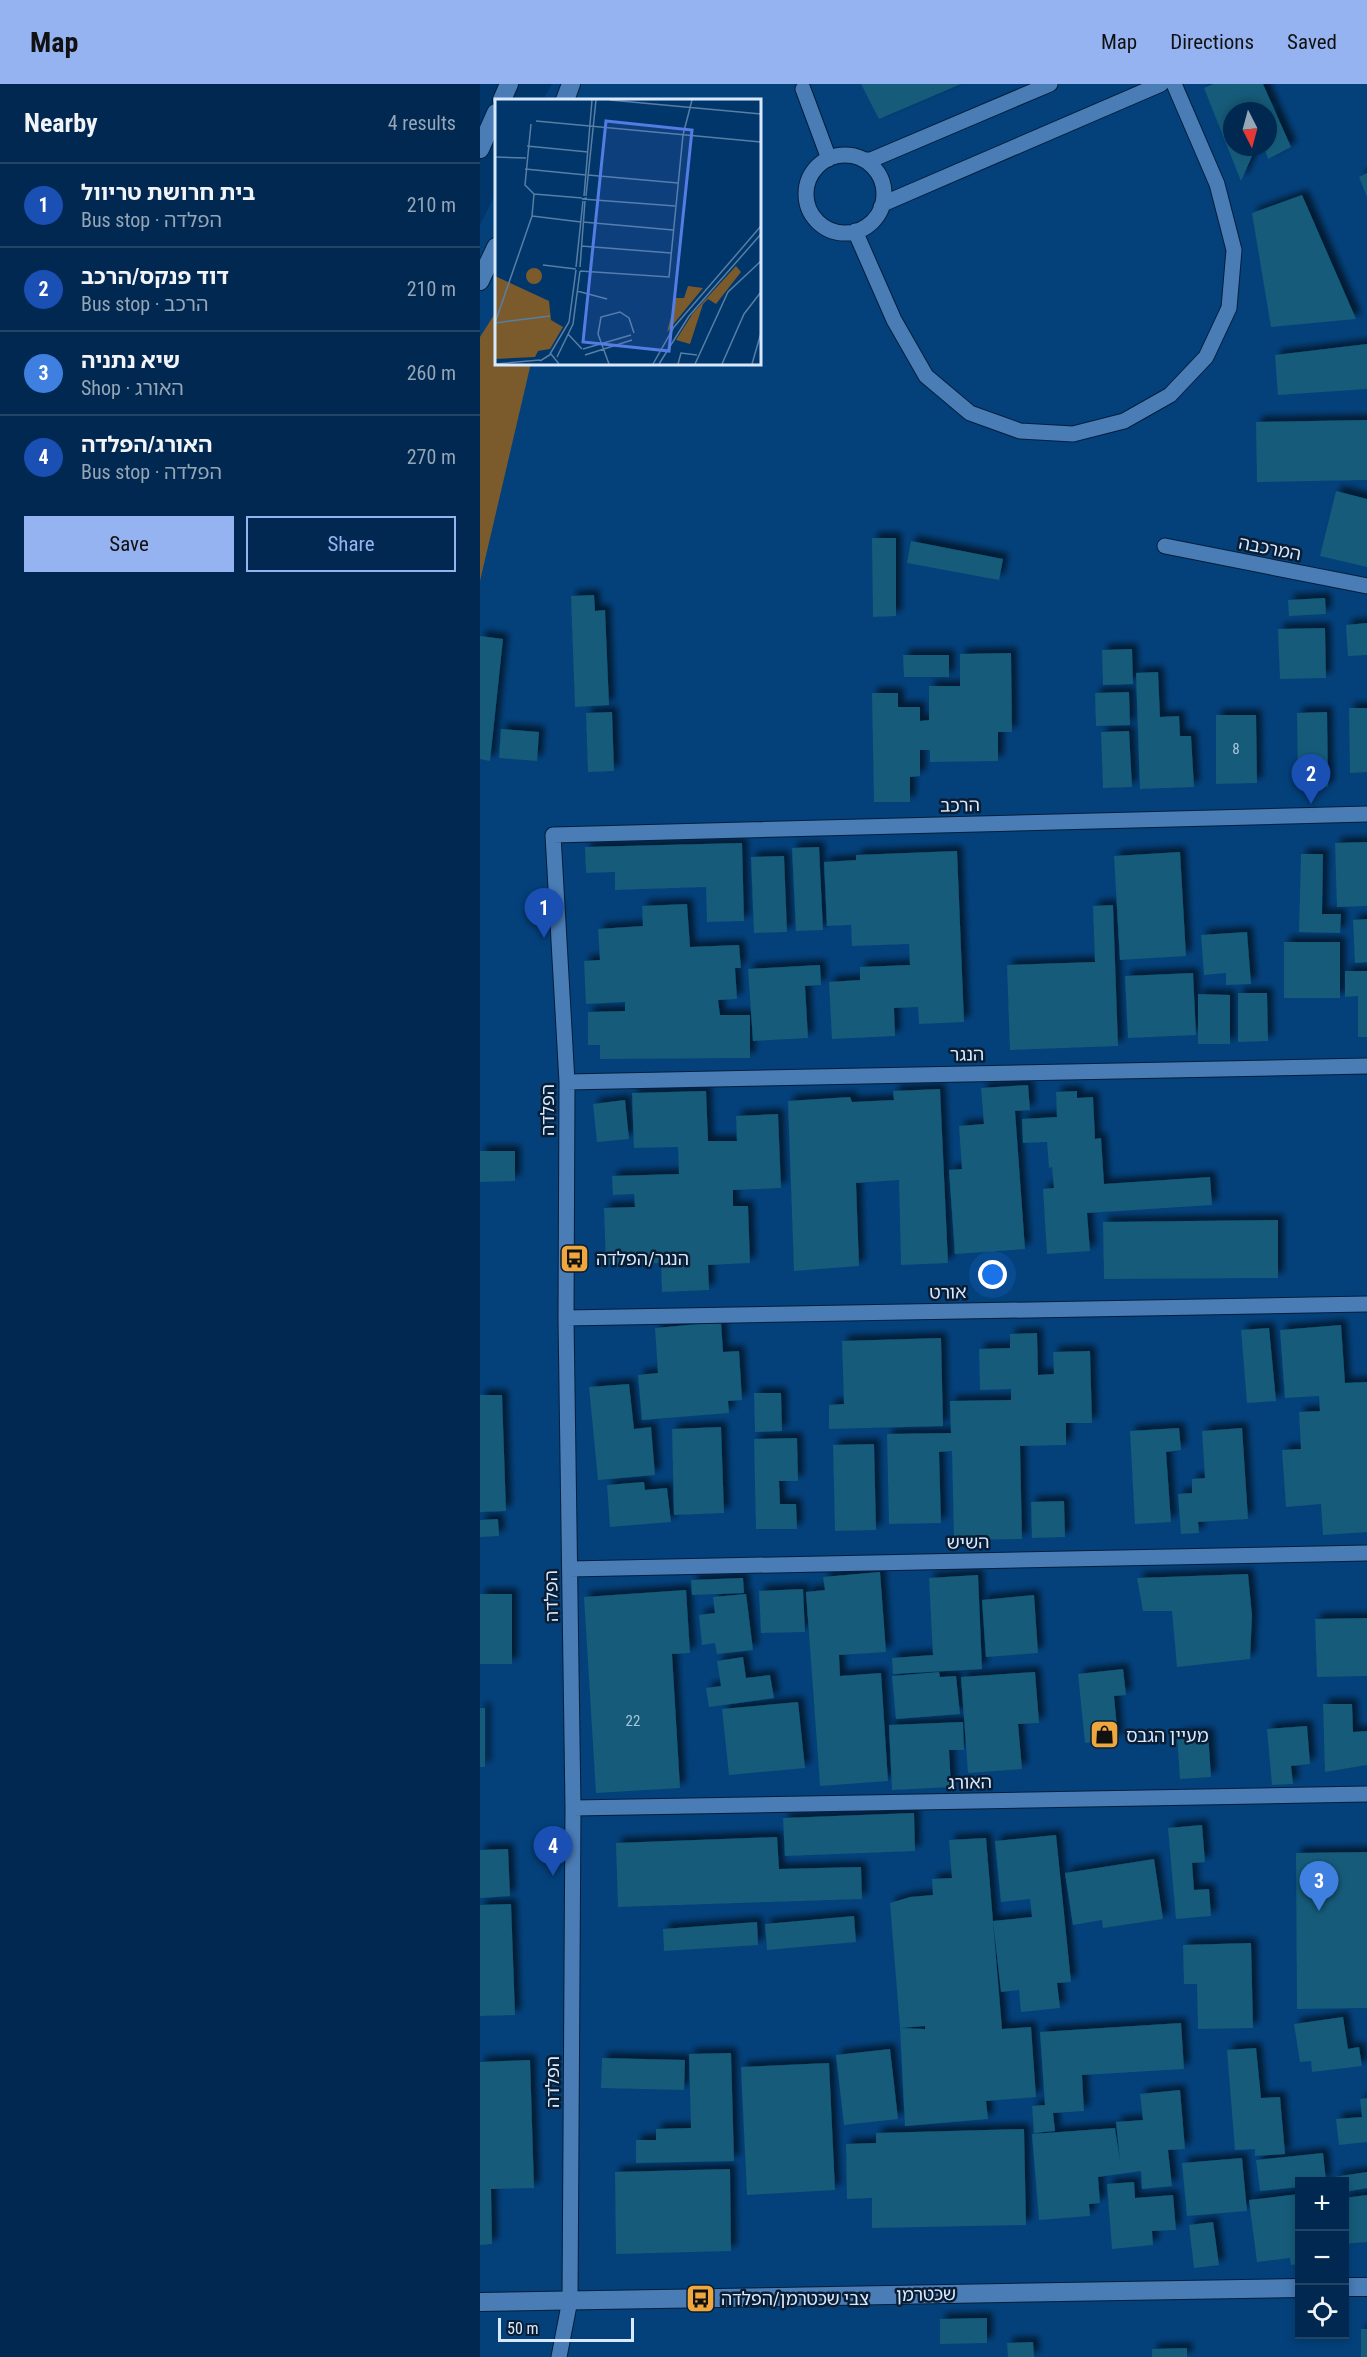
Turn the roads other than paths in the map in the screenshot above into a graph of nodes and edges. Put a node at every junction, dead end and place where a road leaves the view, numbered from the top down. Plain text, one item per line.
1 (508, 84) edge
2 (571, 84) edge
3 (1050, 84) edge
4 (1161, 84) edge
5 (1174, 84) edge
6 (802, 89) dead end
7 (502, 99) edge
8 (565, 99) edge
9 (495, 115) edge
10 (480, 149) edge
11 (829, 159) junction
12 (865, 160) junction
13 (881, 207) junction
14 (855, 231) junction
15 (495, 249) edge
16 (480, 280) edge
17 (1165, 546) dead end
18 (1367, 586) edge
19 (1367, 814) edge
20 (553, 835) joint
21 (1367, 1066) edge
22 (567, 1082) junction
23 (1367, 1304) edge
24 (566, 1317) junction
25 (1367, 1553) edge
26 (570, 1569) junction
27 (1367, 1794) edge
28 (573, 1808) junction
29 (1349, 2287) edge
30 (1367, 2287) edge
31 (1295, 2288) edge
32 (570, 2300) junction
33 (480, 2302) edge
34 (559, 2357) edge

1 - 7 street
2 - 8 street
3 - 12 street
4 - 13 street
5 - 14 street
6 - 11 street
9 - 10 street
11 - 12 street
11 - 14 street
12 - 13 street
13 - 14 street
15 - 16 street
17 - 18 street, המרכבה
19 - 20 street, הרכב
20 - 22 street, הפלדה
21 - 22 street, הנגר
22 - 24 street, הפלדה
23 - 24 street, אורט
24 - 26 street, הפלדה
25 - 26 street, השיש
26 - 28 street, הפלדה
27 - 28 street, האורג
28 - 32 street, הפלדה
29 - 30 street
31 - 32 street, שכטרמן
32 - 33 street, שכטרמן
32 - 34 street, הפלדה

